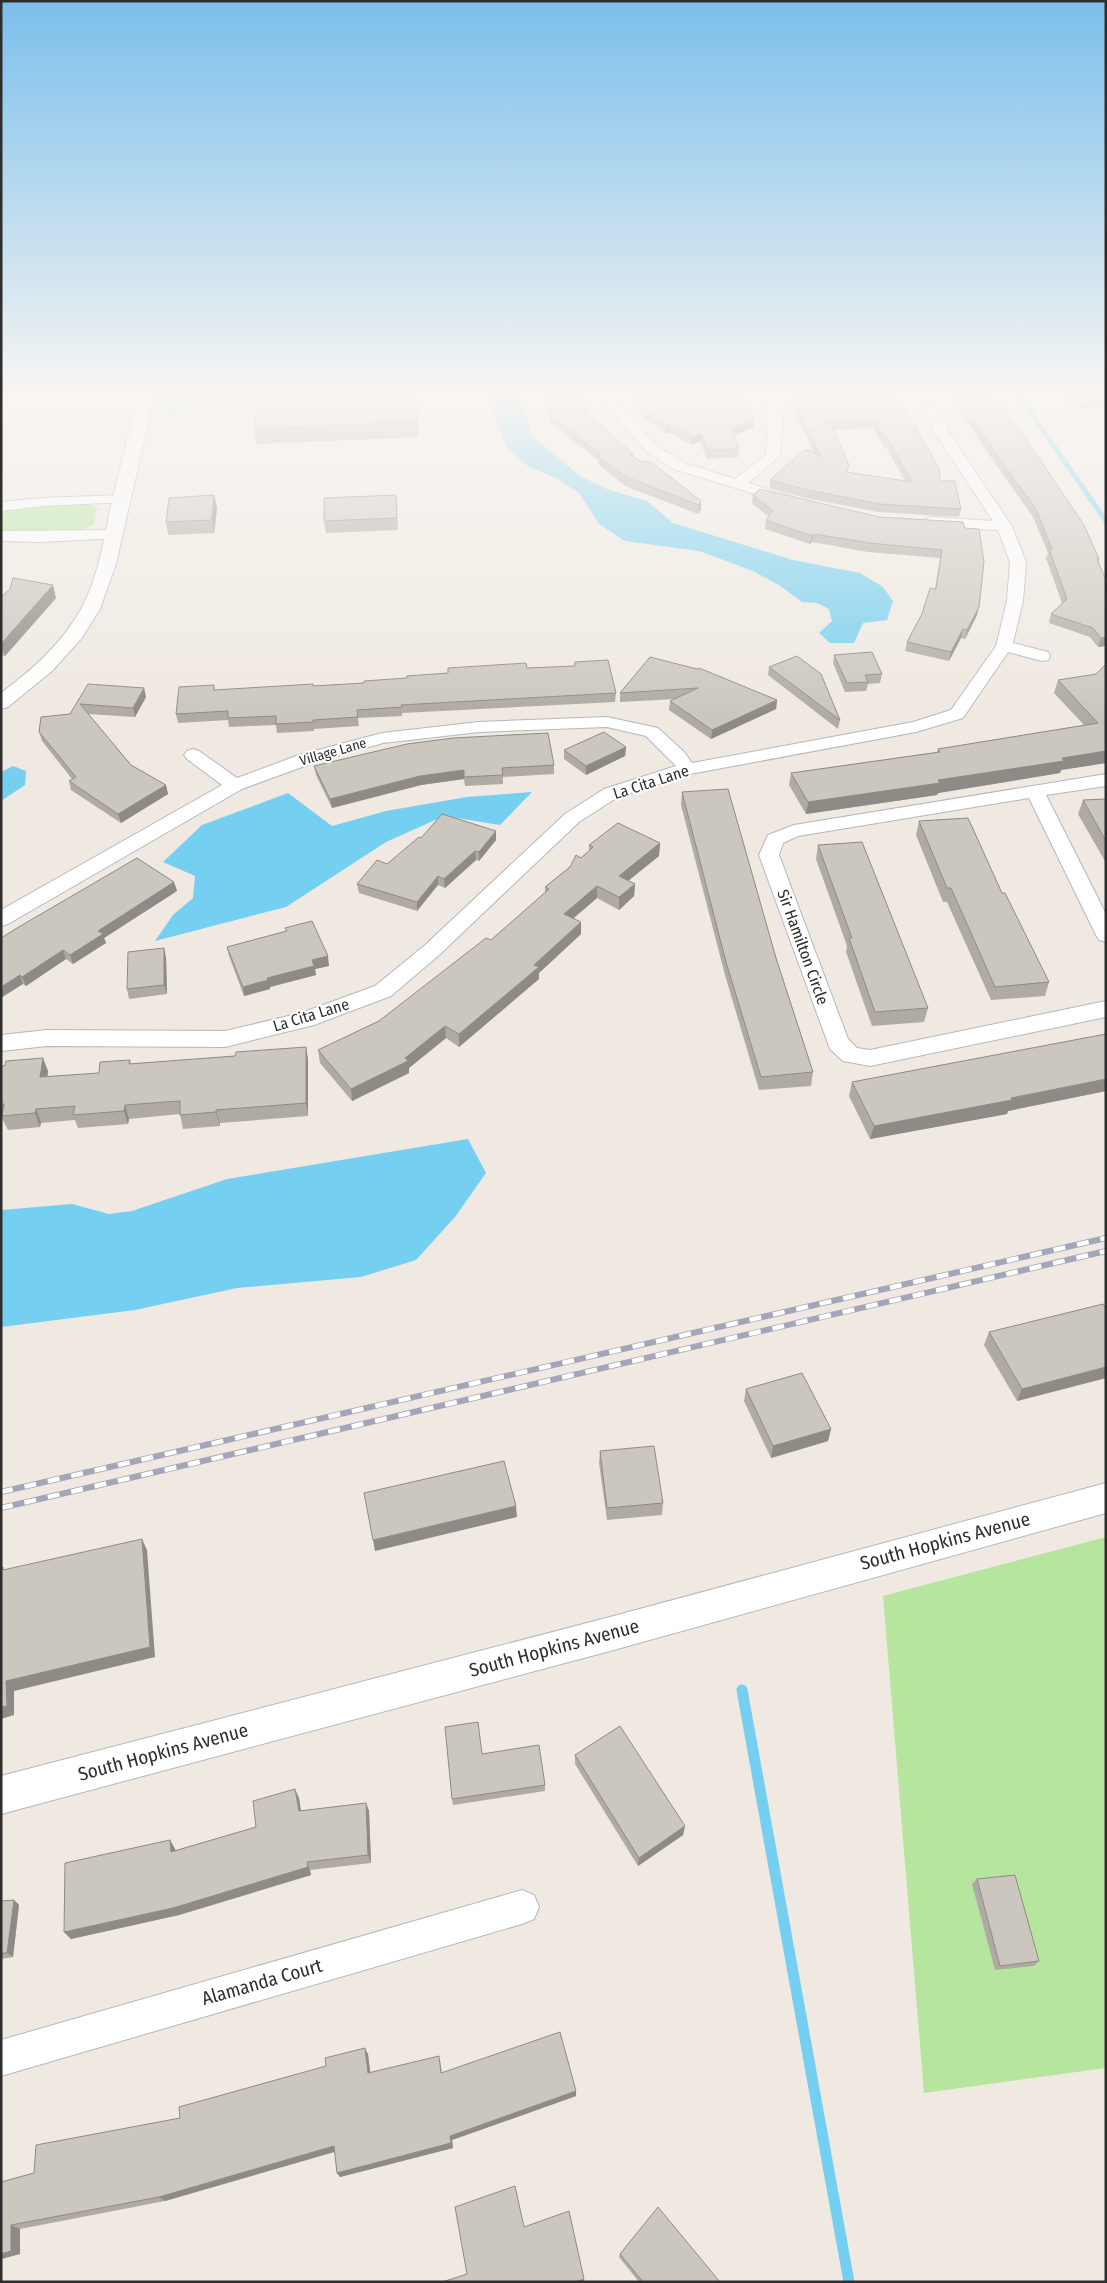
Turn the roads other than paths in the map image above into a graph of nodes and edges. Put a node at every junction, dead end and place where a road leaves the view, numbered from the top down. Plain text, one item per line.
1 (29, 504) edge
2 (121, 504) edge
3 (989, 504) edge
4 (1, 507) edge
5 (916, 521) edge
6 (1004, 526) junction
7 (114, 535) junction
8 (1, 536) edge
9 (1004, 646) junction
10 (1042, 656) dead end
11 (1, 703) edge
12 (193, 755) dead end
13 (687, 768) junction
14 (1106, 780) edge
15 (235, 785) junction
16 (1035, 792) junction
17 (1, 919) edge
18 (1106, 935) edge
19 (1106, 1010) edge
20 (1, 1043) edge
21 (1106, 1498) edge
22 (1, 1795) edge
23 (522, 1907) dead end
24 (1, 2058) edge

1 - 4 street
2 - 7 street
3 - 6 street, La Cita Lane
5 - 6 street
6 - 9 street, La Cita Lane
7 - 8 street
7 - 11 street
9 - 10 street
9 - 13 street, La Cita Lane
12 - 15 street
13 - 15 street, Village Lane
13 - 20 street, La Cita Lane
14 - 16 street, Sir Hamilton Circle
15 - 17 street, Village Lane
16 - 18 street
16 - 19 street, Sir Hamilton Circle
21 - 22 street, South Hopkins Avenue
23 - 24 street, Alamanda Court

